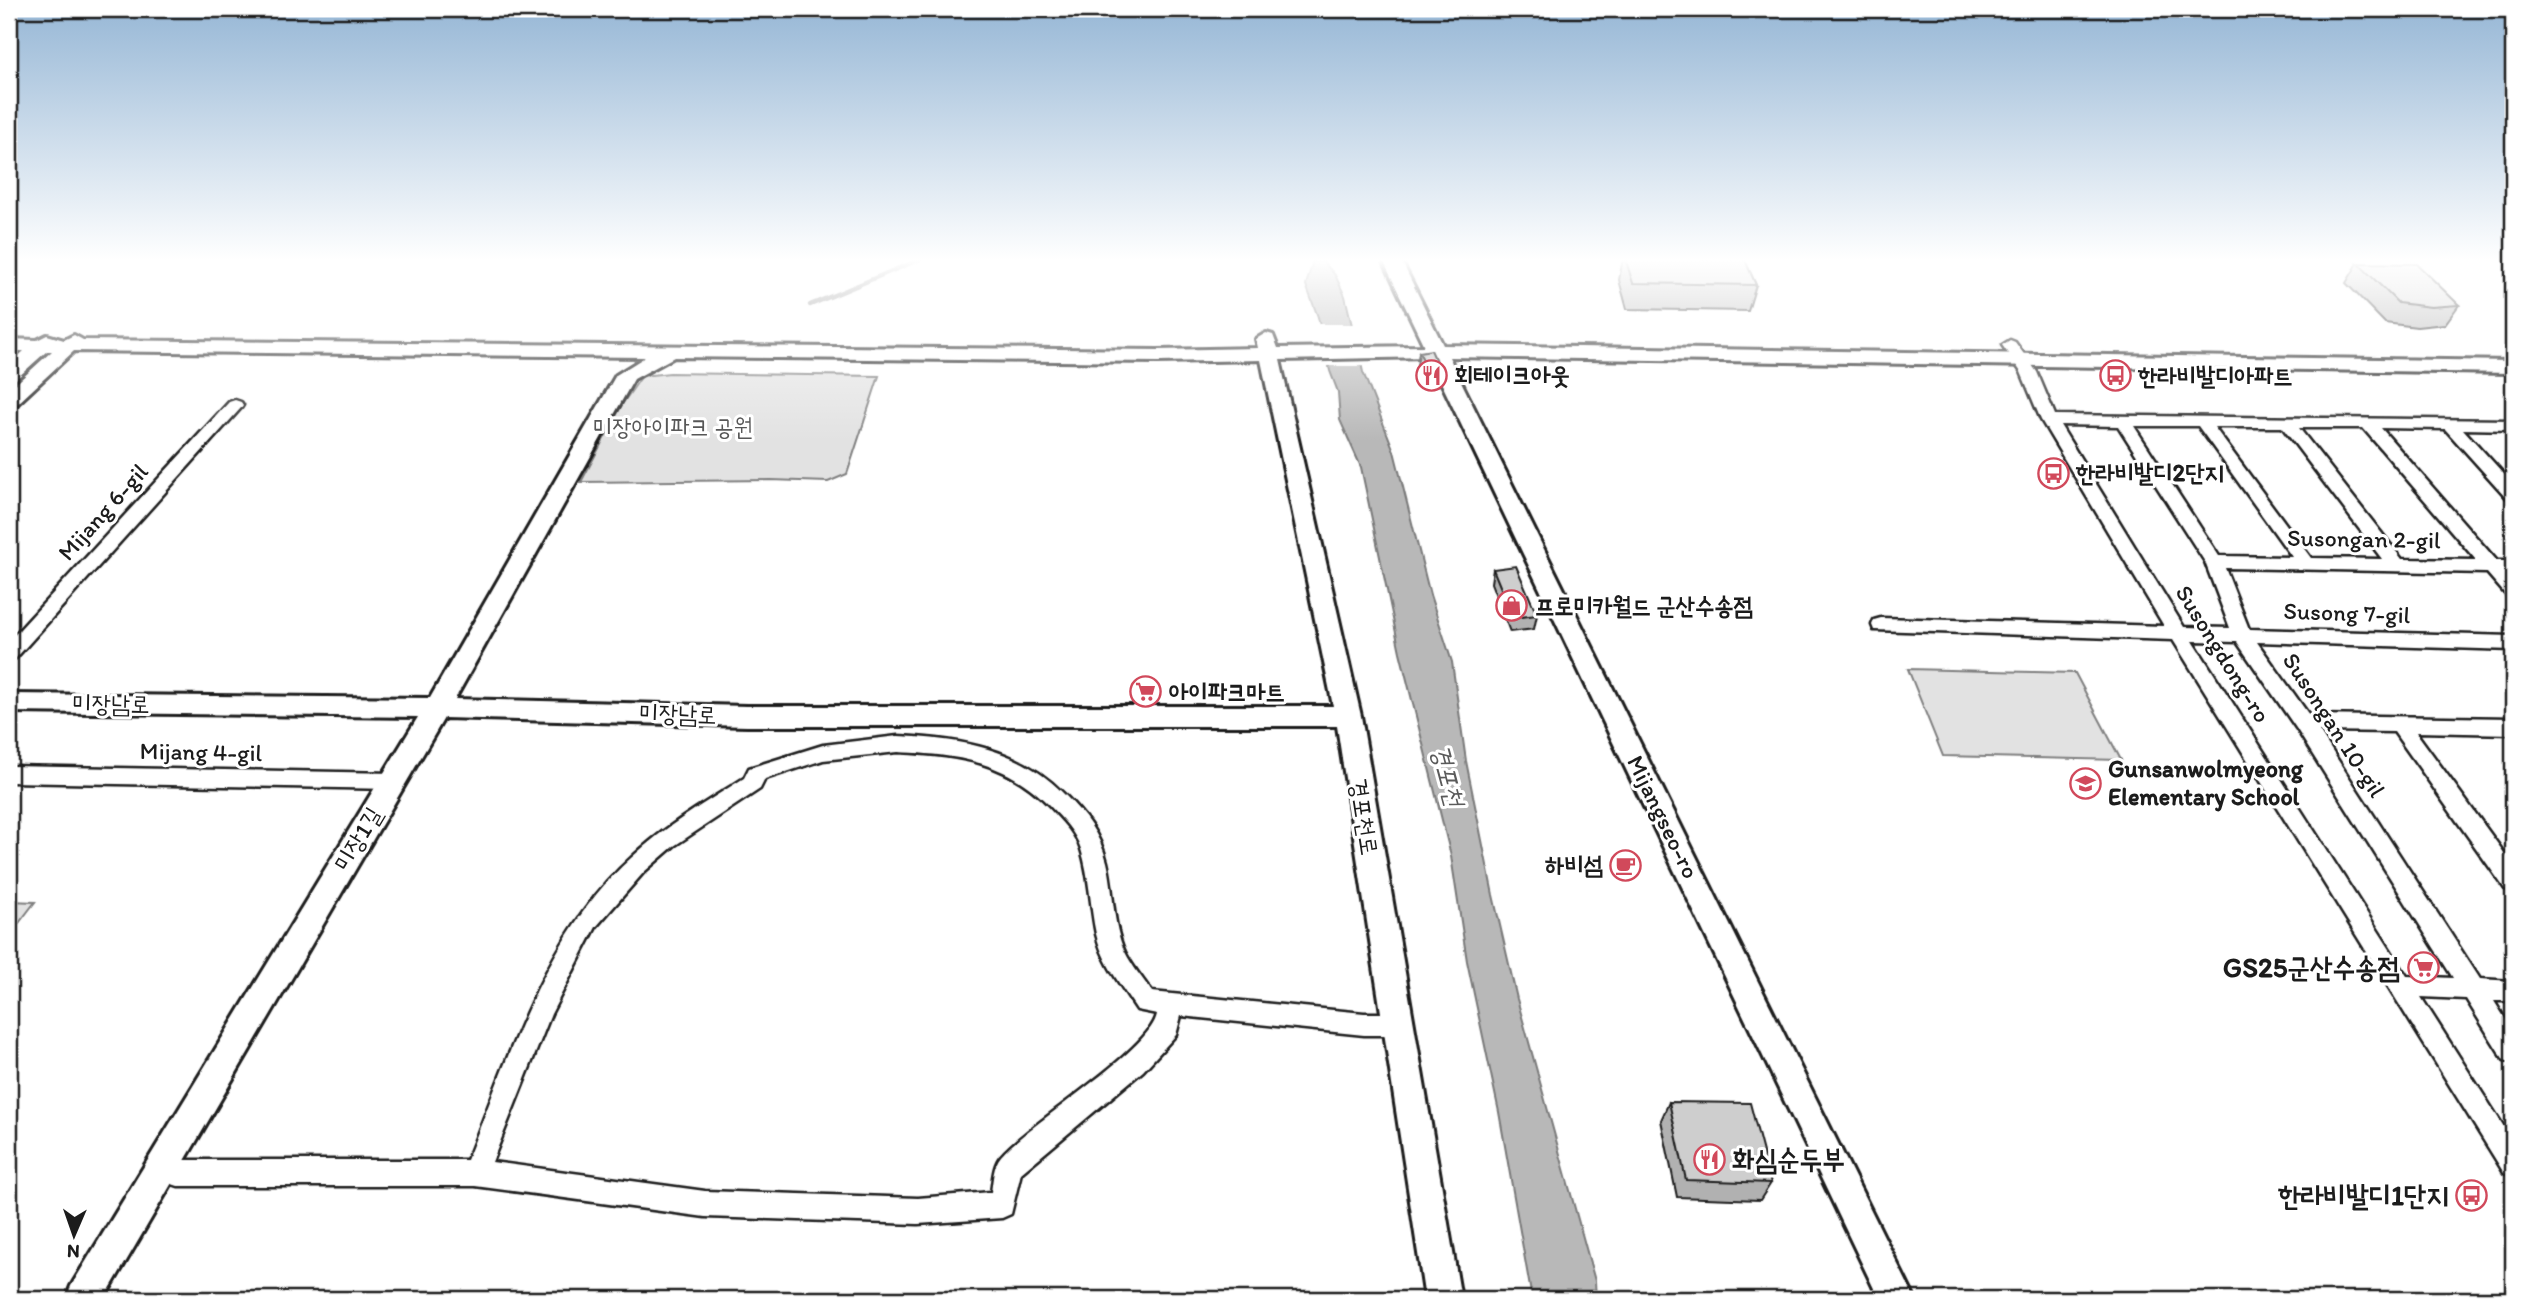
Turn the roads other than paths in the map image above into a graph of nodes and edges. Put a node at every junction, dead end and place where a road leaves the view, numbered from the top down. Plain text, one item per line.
1 (1421, 319) edge
2 (9, 331) edge
3 (63, 338) junction
4 (1269, 343) junction
5 (1433, 344) junction
6 (9, 345) edge
7 (42, 345) junction
8 (572, 351) junction
9 (708, 352) junction
10 (2016, 353) junction
11 (2513, 353) edge
12 (2513, 367) edge
13 (9, 375) edge
14 (626, 375) junction
15 (9, 401) edge
16 (235, 405) dead end
17 (2049, 420) junction
18 (2123, 421) junction
19 (2202, 421) junction
20 (2287, 423) junction
21 (2368, 424) junction
22 (2449, 424) junction
23 (2513, 425) edge
24 (2513, 494) edge
25 (2214, 562) junction
26 (2305, 562) junction
27 (2396, 564) junction
28 (2493, 567) junction
29 (2513, 567) edge
30 (2513, 591) edge
31 (1881, 625) dead end
32 (2178, 633) junction
33 (2242, 635) junction
34 (2513, 643) edge
35 (9, 653) edge
36 (9, 703) edge
37 (437, 708) junction
38 (1348, 716) junction
39 (2303, 723) junction
40 (2399, 724) junction
41 (2510, 730) edge
42 (9, 774) edge
43 (393, 781) junction
44 (2513, 882) edge
45 (2402, 986) junction
46 (2474, 990) junction
47 (2513, 991) edge
48 (1170, 1006) junction
49 (1398, 1024) junction
50 (2513, 1052) edge
51 (2513, 1164) edge
52 (163, 1169) junction
53 (475, 1173) junction
54 (84, 1299) edge
55 (1443, 1299) edge
56 (1897, 1299) edge

1 - 5 street, Mijangseo-ro
2 - 3 street
3 - 4 street
3 - 7 street
3 - 8 street
3 - 15 street
4 - 5 street
4 - 9 street
4 - 38 street, 경포천로
5 - 10 street
5 - 56 street, Mijangseo-ro
6 - 7 street
7 - 13 street
8 - 9 street
8 - 14 street
9 - 14 street
10 - 11 street
10 - 12 street
10 - 17 street, Susongdong-ro
14 - 37 street, 미장1길
16 - 35 street, Mijang 6-gil
17 - 18 street
17 - 32 street, Susongdong-ro
18 - 19 street
18 - 25 street, Susongan 10-gil
19 - 20 street
19 - 26 street
20 - 21 street
20 - 27 street
21 - 22 street
21 - 28 street
22 - 23 street
22 - 24 street
25 - 26 street, Susongan 2-gil
25 - 33 street, Susongan 10-gil
26 - 27 street, Susongan 2-gil
27 - 28 street, Susongan 2-gil
28 - 29 street, Susongan 2-gil
28 - 30 street
31 - 32 street, Susong 7-gil
32 - 33 street, Susong 7-gil
32 - 45 street, Susongdong-ro
33 - 34 street, Susong 7-gil
33 - 39 street, Susongan 10-gil
36 - 37 street, 미장남로
37 - 38 street, 미장남로
37 - 43 street, 미장1길
38 - 49 street, 경포천로
39 - 40 street
39 - 46 street, Susongan 10-gil
40 - 41 street
40 - 44 street
42 - 43 street, Mijang 4-gil
43 - 52 street, 미장1길
45 - 46 street
45 - 51 street, Susongdong-ro
46 - 47 street
46 - 50 street, Susongan 10-gil
48 - 49 street
48 - 53 street
48 - 53 street
49 - 55 street, 경포천로
52 - 53 street
52 - 54 street, 미장1길

